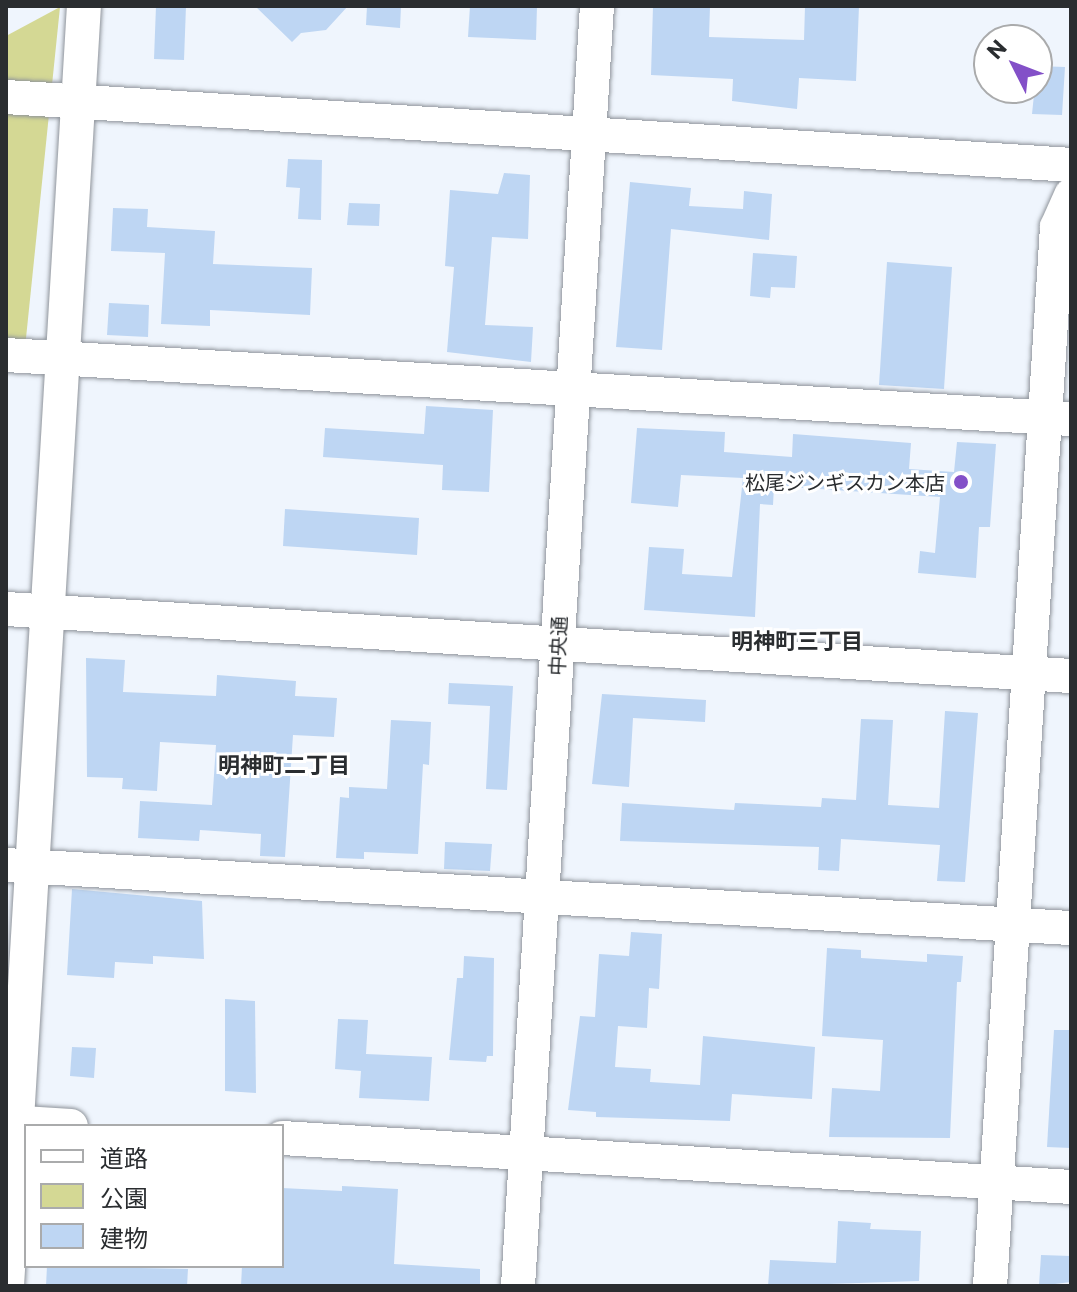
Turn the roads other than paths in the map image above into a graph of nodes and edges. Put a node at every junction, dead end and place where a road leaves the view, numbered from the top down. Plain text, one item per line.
1 (84, 6) edge
2 (597, 6) edge
3 (6, 97) edge
4 (81, 104) junction
5 (589, 134) junction
6 (1071, 165) edge
7 (1071, 195) edge
8 (6, 355) edge
9 (65, 360) junction
10 (572, 391) junction
11 (1058, 418) edge
12 (6, 609) edge
13 (47, 612) junction
14 (558, 644) junction
15 (1028, 673) junction
16 (1071, 676) edge
17 (19, 866) edge
18 (543, 898) junction
19 (1013, 924) junction
20 (1071, 928) edge
21 (12, 1122) edge
22 (42, 1124) edge
23 (284, 1138) edge
24 (526, 1153) junction
25 (995, 1182) junction
26 (1071, 1187) edge
27 (7, 1286) edge
28 (518, 1286) edge
29 (990, 1286) edge

1 - 4 street
2 - 5 street, 中央通
3 - 4 street
4 - 5 street
4 - 9 street
5 - 6 street
5 - 10 street, 中央通
7 - 11 street
8 - 9 street
9 - 10 street
9 - 13 street
10 - 11 street
10 - 14 street, 中央通
11 - 15 street
12 - 13 street
13 - 14 street
13 - 17 street
14 - 15 street
14 - 18 street, 中央通
15 - 16 street
15 - 19 street
17 - 18 street
17 - 21 street
18 - 19 street
18 - 24 street, 中央通
19 - 20 street
19 - 25 street
21 - 22 street
21 - 27 street
23 - 24 street
24 - 25 street
24 - 28 street, 中央通
25 - 26 street
25 - 29 street

